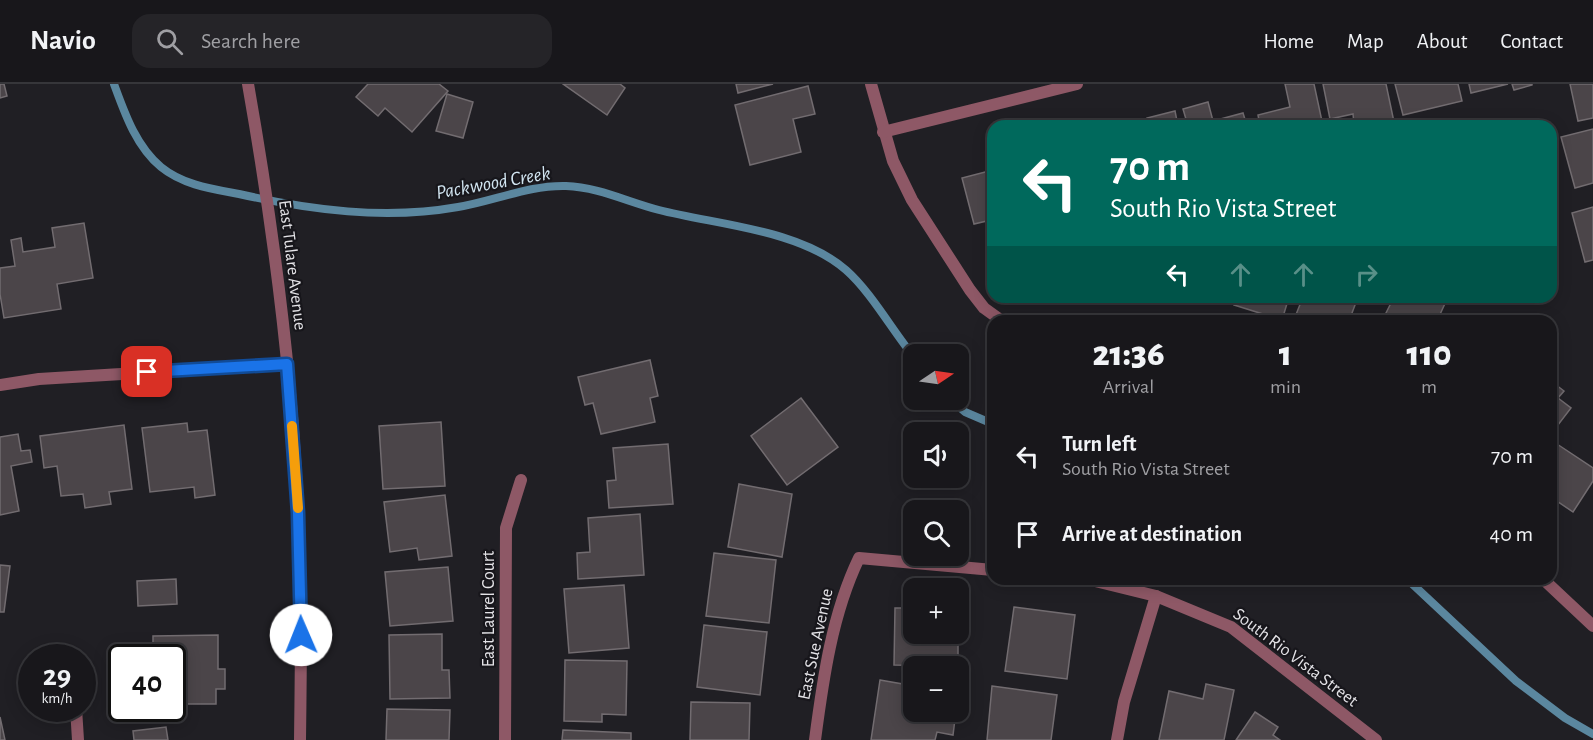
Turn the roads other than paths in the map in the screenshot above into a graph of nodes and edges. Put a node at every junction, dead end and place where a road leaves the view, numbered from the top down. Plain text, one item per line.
1 (248, 84) edge
2 (871, 84) edge
3 (1077, 84) edge
4 (883, 132) junction
5 (994, 315) edge
6 (287, 364) junction
7 (0, 385) edge
8 (521, 480) dead end
9 (987, 569) edge
10 (1111, 585) edge
11 (1549, 585) edge
12 (1156, 596) junction
13 (1593, 626) edge
14 (77, 722) edge
15 (78, 740) edge
16 (300, 740) edge
17 (505, 740) edge
18 (815, 740) edge
19 (1117, 740) edge
20 (1376, 740) edge

1 - 6 street, East Tulare Avenue
2 - 4 street
3 - 4 street
4 - 5 street
6 - 7 street
6 - 16 street, East Tulare Avenue
8 - 17 street, East Laurel Court
9 - 18 street, East Sue Avenue
10 - 12 street, South Rio Vista Street
11 - 13 street
12 - 19 street
12 - 20 street, South Rio Vista Street
14 - 15 street

